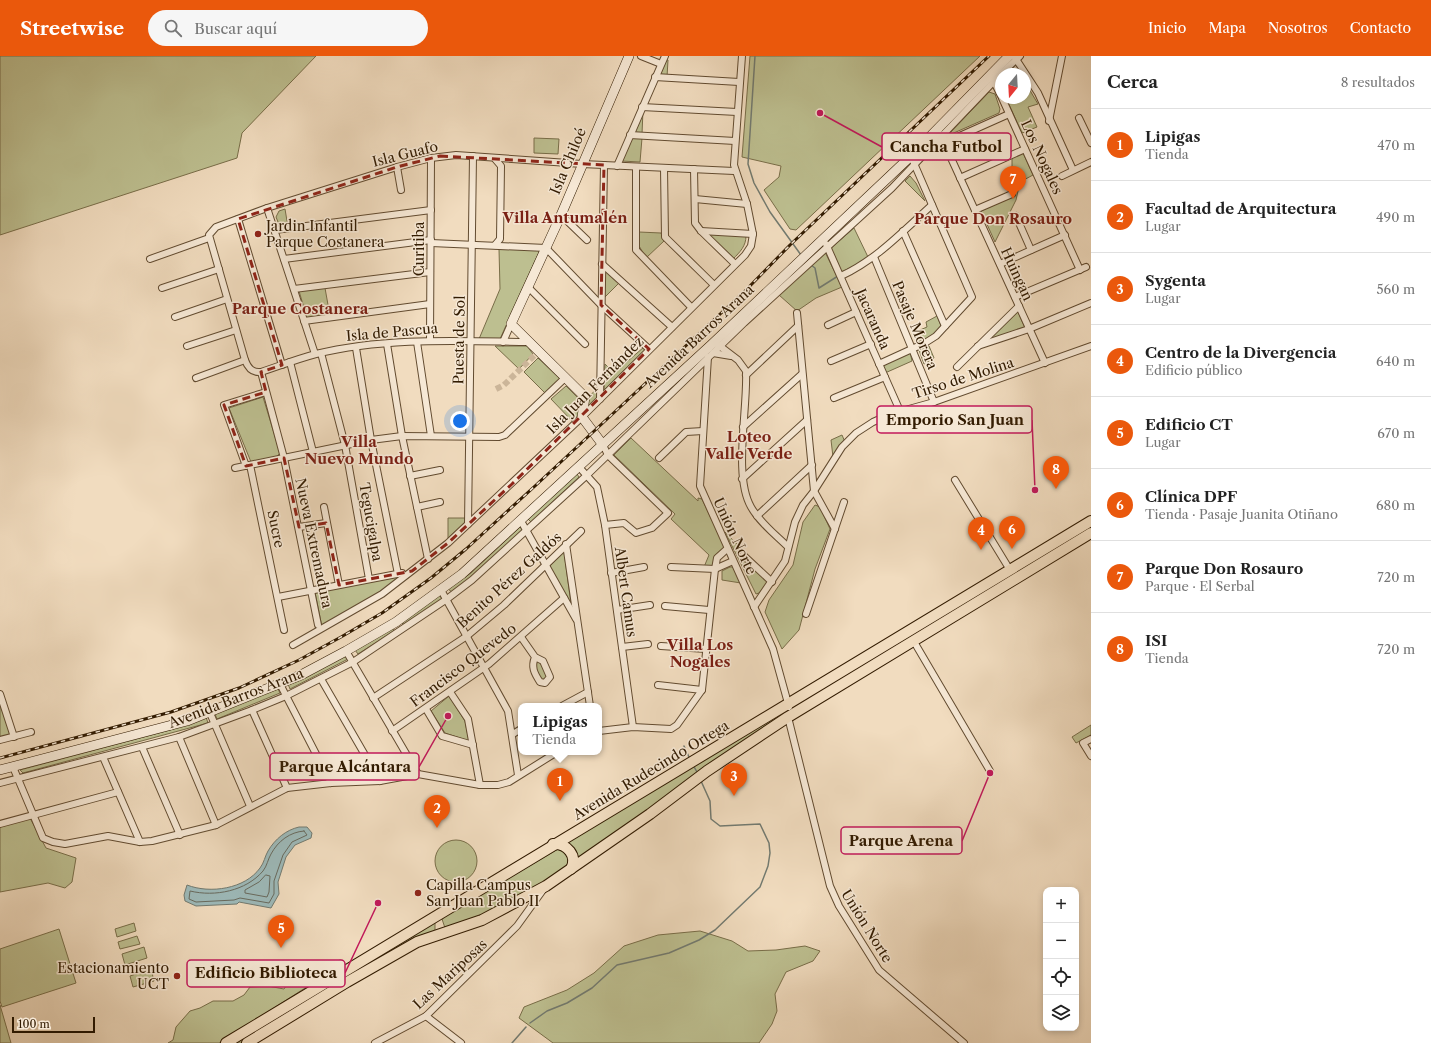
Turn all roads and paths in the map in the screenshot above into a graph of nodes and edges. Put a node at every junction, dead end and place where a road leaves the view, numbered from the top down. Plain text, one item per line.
1 (629, 56) edge
2 (641, 56) edge
3 (665, 56) edge
4 (742, 56) edge
5 (1062, 56) edge
6 (1015, 57) edge
7 (661, 64) junction
8 (1006, 68) edge
9 (995, 77) edge
10 (655, 78) junction
11 (992, 78) junction
12 (739, 82) junction
13 (995, 84) edge
14 (1004, 104) edge
15 (642, 107) junction
16 (737, 112) junction
17 (1009, 114) junction
18 (1079, 118) dead end
19 (1049, 121) junction
20 (939, 132) junction
21 (630, 135) junction
22 (735, 141) junction
23 (944, 143) junction
24 (1091, 143) edge
25 (1025, 149) junction
26 (473, 156) junction
27 (431, 158) junction
28 (495, 159) junction
29 (913, 160) junction
30 (1091, 162) edge
31 (582, 164) junction
32 (604, 165) junction
33 (617, 166) junction
34 (397, 167) junction
35 (636, 167) junction
36 (664, 168) junction
37 (694, 169) junction
38 (1072, 170) junction
39 (734, 171) junction
40 (1062, 176) dead end
41 (960, 178) junction
42 (401, 190) dead end
43 (1012, 194) dead end
44 (694, 199) junction
45 (747, 204) junction
46 (932, 205) junction
47 (268, 208) junction
48 (431, 210) junction
49 (975, 210) junction
50 (561, 215) junction
51 (1016, 216) dead end
52 (238, 219) junction
53 (275, 230) junction
54 (701, 231) junction
55 (903, 231) junction
56 (753, 234) junction
57 (1065, 236) junction
58 (209, 238) junction
59 (587, 240) dead end
60 (431, 242) junction
61 (825, 242) junction
62 (472, 245) junction
63 (495, 246) junction
64 (546, 248) junction
65 (1031, 250) junction
66 (874, 257) junction
67 (150, 259) dead end
68 (284, 259) junction
69 (602, 264) junction
70 (735, 264) junction
71 (1000, 264) junction
72 (218, 269) junction
73 (430, 272) junction
74 (840, 276) junction
75 (714, 285) junction
76 (528, 287) junction
77 (162, 288) dead end
78 (294, 289) junction
79 (1015, 297) junction
80 (228, 299) junction
81 (1091, 303) edge
82 (430, 304) junction
83 (601, 306) junction
84 (1019, 306) junction
85 (691, 307) junction
86 (856, 312) junction
87 (797, 313) dead end
88 (175, 317) dead end
89 (304, 321) junction
90 (511, 324) junction
91 (828, 325) dead end
92 (798, 326) junction
93 (945, 326) junction
94 (672, 327) junction
95 (1029, 329) junction
96 (236, 330) junction
97 (430, 340) junction
98 (470, 341) junction
99 (417, 342) junction
100 (503, 342) junction
101 (529, 342) junction
102 (387, 344) junction
103 (585, 344) dead end
104 (870, 344) junction
105 (187, 346) dead end
106 (978, 346) junction
107 (1091, 346) edge
108 (715, 347) junction
109 (356, 348) junction
110 (649, 349) junction
111 (912, 349) junction
112 (318, 354) junction
113 (704, 357) junction
114 (733, 357) junction
115 (245, 360) junction
116 (831, 361) dead end
117 (290, 362) junction
118 (1045, 363) junction
119 (879, 364) junction
120 (282, 365) junction
121 (957, 367) dead end
122 (694, 371) junction
123 (261, 372) junction
124 (707, 373) junction
125 (802, 374) junction
126 (746, 375) junction
127 (885, 377) junction
128 (196, 378) dead end
129 (565, 378) junction
130 (266, 392) junction
131 (834, 398) dead end
132 (600, 399) junction
133 (934, 402) junction
134 (900, 411) junction
135 (582, 416) junction
136 (807, 420) junction
137 (743, 427) junction
138 (703, 431) junction
139 (402, 436) junction
140 (431, 436) junction
141 (469, 438) junction
142 (371, 440) junction
143 (345, 445) junction
144 (603, 445) junction
145 (313, 452) junction
146 (608, 455) junction
147 (284, 458) junction
148 (659, 458) dead end
149 (812, 465) junction
150 (248, 466) junction
151 (579, 467) junction
152 (235, 468) dead end
153 (440, 470) dead end
154 (410, 476) junction
155 (586, 476) junction
156 (742, 479) junction
157 (955, 480) dead end
158 (814, 492) junction
159 (440, 502) dead end
160 (844, 502) dead end
161 (324, 507) dead end
162 (417, 507) junction
163 (757, 516) junction
164 (520, 521) junction
165 (1091, 521) edge
166 (326, 523) junction
167 (468, 524) junction
168 (605, 525) junction
169 (299, 527) junction
170 (835, 529) junction
171 (526, 531) junction
172 (581, 531) dead end
173 (1091, 533) edge
174 (566, 544) junction
175 (788, 547) junction
176 (727, 549) junction
177 (743, 555) dead end
178 (428, 559) junction
179 (733, 561) junction
180 (546, 565) junction
181 (644, 567) dead end
182 (671, 567) dead end
183 (715, 569) junction
184 (1010, 570) junction
185 (412, 571) junction
186 (611, 573) junction
187 (398, 574) junction
188 (369, 580) junction
189 (772, 582) junction
190 (339, 585) junction
191 (1000, 588) junction
192 (441, 590) junction
193 (312, 591) junction
194 (278, 597) junction
195 (564, 598) junction
196 (446, 599) junction
197 (650, 606) dead end
198 (664, 606) dead end
199 (754, 607) junction
200 (617, 610) junction
201 (709, 610) junction
202 (806, 614) dead end
203 (396, 622) junction
204 (924, 622) junction
205 (579, 623) junction
206 (318, 625) dead end
207 (284, 630) dead end
208 (402, 631) junction
209 (467, 636) junction
210 (521, 637) junction
211 (914, 640) junction
212 (648, 644) dead end
213 (293, 645) dead end
214 (661, 646) dead end
215 (622, 648) junction
216 (706, 649) junction
217 (346, 652) junction
218 (535, 657) dead end
219 (353, 662) junction
220 (484, 668) junction
221 (321, 679) junction
222 (280, 684) junction
223 (658, 685) dead end
224 (702, 690) junction
225 (450, 692) junction
226 (588, 692) junction
227 (286, 696) junction
228 (1, 698) edge
229 (373, 698) junction
230 (568, 703) edge
231 (590, 703) edge
232 (787, 704) junction
233 (426, 709) junction
234 (252, 710) junction
235 (210, 713) junction
236 (791, 716) junction
237 (215, 724) junction
238 (633, 727) junction
239 (392, 731) junction
240 (518, 731) edge
241 (602, 731) edge
242 (31, 732) dead end
243 (513, 734) junction
244 (14, 737) junction
245 (179, 737) junction
246 (1091, 739) edge
247 (0, 740) edge
248 (473, 745) junction
249 (142, 747) junction
250 (552, 755) edge
251 (1091, 756) edge
252 (103, 757) junction
253 (13, 767) junction
254 (0, 770) edge
255 (990, 771) dead end
256 (418, 774) junction
257 (518, 775) junction
258 (17, 779) junction
259 (380, 781) junction
260 (0, 783) edge
261 (332, 783) junction
262 (480, 785) junction
263 (287, 788) junction
264 (118, 792) junction
265 (250, 806) junction
266 (32, 815) junction
267 (0, 824) edge
268 (216, 825) junction
269 (180, 835) junction
270 (140, 842) junction
271 (553, 844) junction
272 (571, 869) junction
273 (546, 886) junction
274 (526, 897) junction
275 (454, 905) junction
276 (530, 909) junction
277 (444, 932) junction
278 (426, 1016) junction
279 (226, 1043) edge
280 (247, 1043) edge
281 (374, 1043) edge
282 (461, 1043) edge
283 (964, 1043) edge

1 - 31 main road, Isla Chiloé
2 - 7 street
3 - 7 street
4 - 12 street
5 - 19 street
6 - 8 street, Avenida Barros Arana
6 - 11 main road, Avenida Barros Arana
6 - 19 street
7 - 10 street
9 - 11 street, Avenida Barros Arana
10 - 12 street
10 - 15 street
11 - 13 street, Los Nogales
11 - 20 main road, Avenida Barros Arana
12 - 16 street
14 - 17 street, Los Nogales
15 - 16 street
15 - 21 street
16 - 22 street
17 - 23 street
17 - 25 street, Los Nogales
18 - 24 street
19 - 38 street
20 - 23 street, Huingan
20 - 29 main road, Avenida Barros Arana
21 - 22 street
21 - 33 street
22 - 39 street
23 - 41 street, Huingan
25 - 41 street
25 - 57 street, Los Nogales
26 - 27 street, Isla Guafo
26 - 28 street, Isla Guafo
26 - 62 street, Puesta de Sol
27 - 34 street, Isla Guafo
27 - 48 street, Curitiba
28 - 31 street, Isla Guafo
28 - 63 street
29 - 46 street
29 - 61 main road, Avenida Barros Arana
30 - 38 street
31 - 32 street, Isla Guafo
31 - 50 main road, Isla Chiloé
32 - 33 street, Isla Guafo
32 - 69 street
33 - 35 street, Isla Guafo
34 - 42 street
34 - 47 street, Isla Guafo
35 - 36 street, Isla Guafo
35 - 85 street
36 - 37 street, Isla Guafo
36 - 75 street
37 - 39 street, Isla Guafo
37 - 44 street
38 - 40 street
39 - 45 street
41 - 49 street, Huingan
43 - 49 street
44 - 45 street
44 - 54 street
45 - 56 street
46 - 55 street
46 - 93 street
47 - 52 street, Isla Guafo
47 - 53 street, Tegucigalpa
48 - 53 street
48 - 60 street, Curitiba
49 - 71 street, Huingan
50 - 59 street
50 - 64 main road, Isla Chiloé
51 - 65 street
52 - 58 street, Isla Guafo
52 - 120 street
53 - 68 street, Tegucigalpa
54 - 56 street
54 - 70 street
55 - 66 street
55 - 93 street
56 - 70 street, Isla Juan Fernández
57 - 65 street
57 - 79 street, Los Nogales
58 - 67 street, Isla Guafo
58 - 72 street
60 - 62 street
60 - 68 street
60 - 73 street, Curitiba
61 - 74 street, Jacaranda
61 - 108 main road, Avenida Barros Arana
62 - 63 street
62 - 98 street, Puesta de Sol
63 - 64 street
64 - 76 main road, Isla Chiloé
64 - 83 street
65 - 71 street
66 - 74 street
66 - 111 street, Pasaje Morera
68 - 78 street, Tegucigalpa
69 - 83 street
69 - 94 street
70 - 75 street, Isla Juan Fernández
71 - 79 street, Huingan
72 - 77 street
72 - 80 street
73 - 78 street
73 - 82 street, Curitiba
74 - 86 street, Jacaranda
75 - 85 street, Isla Juan Fernández
76 - 90 main road, Isla Chiloé
76 - 103 street
78 - 89 street, Tegucigalpa
79 - 84 street, Huingan
80 - 88 street
80 - 96 street
81 - 95 street
82 - 89 street
82 - 97 street, Curitiba
83 - 110 street
83 - 132 street
84 - 95 street, Huingan
84 - 106 street
85 - 94 street, Isla Juan Fernández
86 - 91 street
86 - 104 street, Jacaranda
87 - 92 street
89 - 112 street, Tegucigalpa
90 - 100 street, Isla Chiloé
90 - 101 main road
92 - 125 street
92 - 126 street
93 - 111 street
94 - 110 street, Isla Juan Fernández
95 - 106 street
95 - 118 street, Huingan
96 - 105 street
96 - 115 street
97 - 98 street, Isla de Pascua
97 - 99 street, Isla de Pascua
98 - 100 street, Isla de Pascua
98 - 141 street, Puesta de Sol
99 - 102 street, Isla de Pascua
99 - 140 street
100 - 101 street, Isla de Pascua
101 - 129 main road
102 - 109 street, Isla de Pascua
102 - 139 street
104 - 116 street
104 - 119 street, Jacaranda
106 - 121 street
107 - 118 street, Tirso de Molina
108 - 113 main road, Avenida Barros Arana
108 - 114 street
108 - 114 street
109 - 112 street, Isla de Pascua
109 - 142 street
110 - 132 street, Isla Juan Fernández
111 - 119 street
111 - 133 street, Pasaje Morera
112 - 117 street, Isla de Pascua
112 - 143 street, Tegucigalpa
113 - 122 street, Avenida Barros Arana
113 - 124 street, Unión Norte
113 - 144 main road, Avenida Barros Arana
114 - 126 street
115 - 123 street
115 - 128 street
117 - 120 street, Isla de Pascua
117 - 145 street
118 - 133 street, Tirso de Molina
119 - 127 street, Jacaranda
120 - 123 street, Isla de Pascua
122 - 124 street, Avenida Barros Arana
122 - 146 street, Avenida Barros Arana
123 - 130 street, Nueva Extremadura
124 - 138 street, Unión Norte
125 - 136 street
125 - 137 street
126 - 137 street
127 - 131 street
127 - 134 street, Jacaranda
129 - 135 main road
129 - 141 street
130 - 147 street, Nueva Extremadura
130 - 150 street, Sucre
132 - 135 street, Isla Juan Fernández
133 - 134 street, Tirso de Molina
134 - 158 street, Tirso de Molina
135 - 144 main road
135 - 167 street, Isla Juan Fernández
136 - 149 street
136 - 156 street
137 - 156 street
138 - 148 street
138 - 176 street, Unión Norte
139 - 140 street
139 - 142 street
139 - 154 street
140 - 141 street
141 - 167 street, Puesta de Sol
142 - 143 street
142 - 187 street
143 - 145 street
143 - 188 street, Tegucigalpa
144 - 146 street
144 - 151 main road, Avenida Barros Arana
145 - 147 street
146 - 155 street, Avenida Barros Arana
146 - 168 street
147 - 150 street
147 - 169 street, Nueva Extremadura
149 - 158 street
149 - 163 street
150 - 152 street
150 - 194 street, Sucre
151 - 155 street, Albert Camus
151 - 164 main road, Avenida Barros Arana
153 - 154 street
154 - 162 street
155 - 168 street, Albert Camus
155 - 171 street, Avenida Barros Arana
156 - 163 street
157 - 184 street
158 - 170 street
158 - 175 street, Tirso de Molina
159 - 162 street
160 - 170 street
161 - 166 street
162 - 178 street
163 - 175 street
164 - 171 street
164 - 192 main road, Avenida Barros Arana
165 - 184 main road, Avenida Rudecindo Ortega
166 - 169 street
166 - 190 street
167 - 178 street, Isla Juan Fernández
168 - 186 street, Albert Camus
169 - 193 street, Nueva Extremadura
170 - 202 street
171 - 180 street
171 - 196 street, Avenida Barros Arana
172 - 174 street, Benito Pérez Galdós
173 - 191 main road, Avenida Rudecindo Ortega
174 - 180 street, Benito Pérez Galdós
174 - 205 street
175 - 189 street, Tirso de Molina
176 - 179 street, Unión Norte
176 - 183 street
177 - 189 street
178 - 185 street, Isla Juan Fernández
179 - 183 street
179 - 199 street, Unión Norte
180 - 195 street
180 - 209 street, Benito Pérez Galdós
181 - 186 street
182 - 183 street
183 - 201 street
184 - 191 main road
184 - 204 main road, Avenida Rudecindo Ortega
185 - 187 street
185 - 213 street, Isla Juan Fernández
186 - 200 street, Albert Camus
187 - 188 street
188 - 190 street
189 - 199 street, Tirso de Molina
190 - 193 street
191 - 211 main road, Avenida Rudecindo Ortega
192 - 196 street
192 - 203 main road, Avenida Barros Arana
193 - 194 street
193 - 206 street, Nueva Extremadura
194 - 207 street, Sucre
195 - 205 street
195 - 210 street, Francisco Quevedo
196 - 208 street, Avenida Barros Arana
196 - 209 street
197 - 200 street
198 - 201 street
199 - 232 street, Unión Norte
200 - 215 street, Albert Camus
201 - 216 street
203 - 208 street
203 - 217 main road, Avenida Barros Arana
204 - 211 main road
204 - 232 main road, Avenida Rudecindo Ortega
205 - 226 street
208 - 219 street, Avenida Barros Arana
209 - 220 street
209 - 229 street, Benito Pérez Galdós
210 - 218 street
210 - 220 street, Francisco Quevedo
211 - 236 main road, Avenida Rudecindo Ortega
211 - 255 street
212 - 215 street
214 - 216 street
215 - 238 street, Albert Camus
216 - 224 street
217 - 219 street
217 - 222 main road, Avenida Barros Arana
219 - 221 street, Avenida Barros Arana
219 - 229 street
220 - 225 street, Francisco Quevedo
220 - 243 street
221 - 227 street, Avenida Barros Arana
221 - 259 street
222 - 227 street
222 - 235 main road, Avenida Barros Arana
223 - 224 street
224 - 238 street
225 - 233 street, Francisco Quevedo
225 - 248 street
226 - 230 street
226 - 231 street
227 - 234 street, Avenida Barros Arana
227 - 261 street
228 - 244 street
229 - 239 street
232 - 236 street, Unión Norte
232 - 271 main road, Avenida Rudecindo Ortega
233 - 239 street, Francisco Quevedo
233 - 248 street
234 - 237 street, Avenida Barros Arana
234 - 263 street
235 - 237 street
235 - 253 main road, Avenida Barros Arana
236 - 272 main road, Avenida Rudecindo Ortega
236 - 283 street, Unión Norte
237 - 245 street, Avenida Barros Arana
237 - 265 street
238 - 241 street
239 - 256 street
240 - 243 street
242 - 244 street
243 - 257 street
244 - 247 street
245 - 249 street, Avenida Barros Arana
245 - 268 street
246 - 251 street
248 - 262 street
249 - 252 street, Avenida Barros Arana
249 - 269 street
250 - 257 street
252 - 258 street, Avenida Barros Arana
252 - 264 street
253 - 254 main road, Avenida Barros Arana
253 - 258 street
256 - 259 street
256 - 262 street
257 - 262 street
258 - 260 street, Avenida Barros Arana
258 - 266 street
259 - 261 street
261 - 263 street
263 - 265 street
264 - 266 street
264 - 270 street
265 - 268 street
266 - 267 street
266 - 270 street
268 - 269 street
269 - 270 street
271 - 272 main road
271 - 275 main road, Avenida Rudecindo Ortega
272 - 273 main road, Avenida Rudecindo Ortega
273 - 274 main road, Avenida Rudecindo Ortega
273 - 276 street, Las Mariposas
274 - 276 street
274 - 277 main road, Avenida Rudecindo Ortega
275 - 277 main road
275 - 279 main road, Avenida Rudecindo Ortega
276 - 278 street, Las Mariposas
277 - 280 main road, Avenida Rudecindo Ortega
278 - 281 street, Las Mariposas
278 - 282 street

